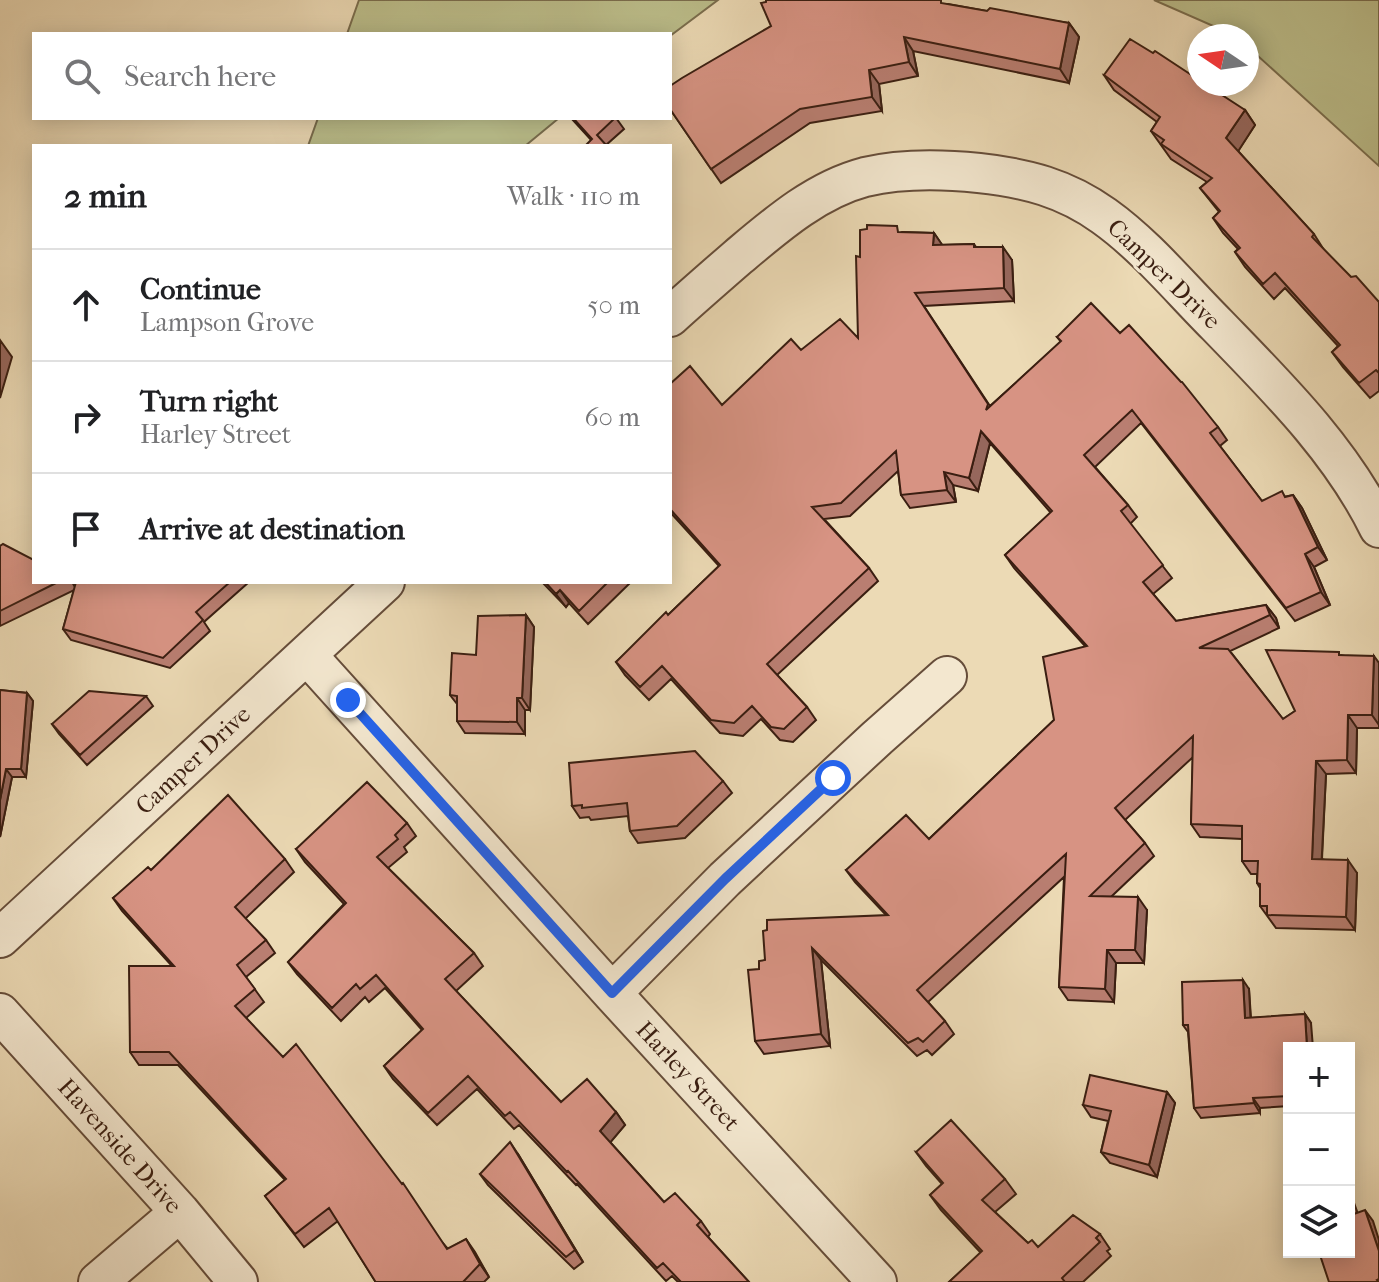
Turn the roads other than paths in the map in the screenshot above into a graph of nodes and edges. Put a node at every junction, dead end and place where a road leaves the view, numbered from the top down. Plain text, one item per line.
1 (672, 315) edge
2 (1379, 528) edge
3 (383, 584) edge
4 (307, 655) junction
5 (947, 676) dead end
6 (0, 938) edge
7 (612, 993) junction
8 (0, 1013) edge
9 (180, 1212) junction
10 (98, 1282) edge
11 (238, 1282) edge
12 (877, 1282) edge

1 - 2 street, Camper Drive
3 - 4 street, Camper Drive
4 - 6 street, Camper Drive
4 - 7 street, Harley Street
5 - 7 street
7 - 12 street, Harley Street
8 - 9 street, Havenside Drive
9 - 10 street
9 - 11 street, Havenside Drive

